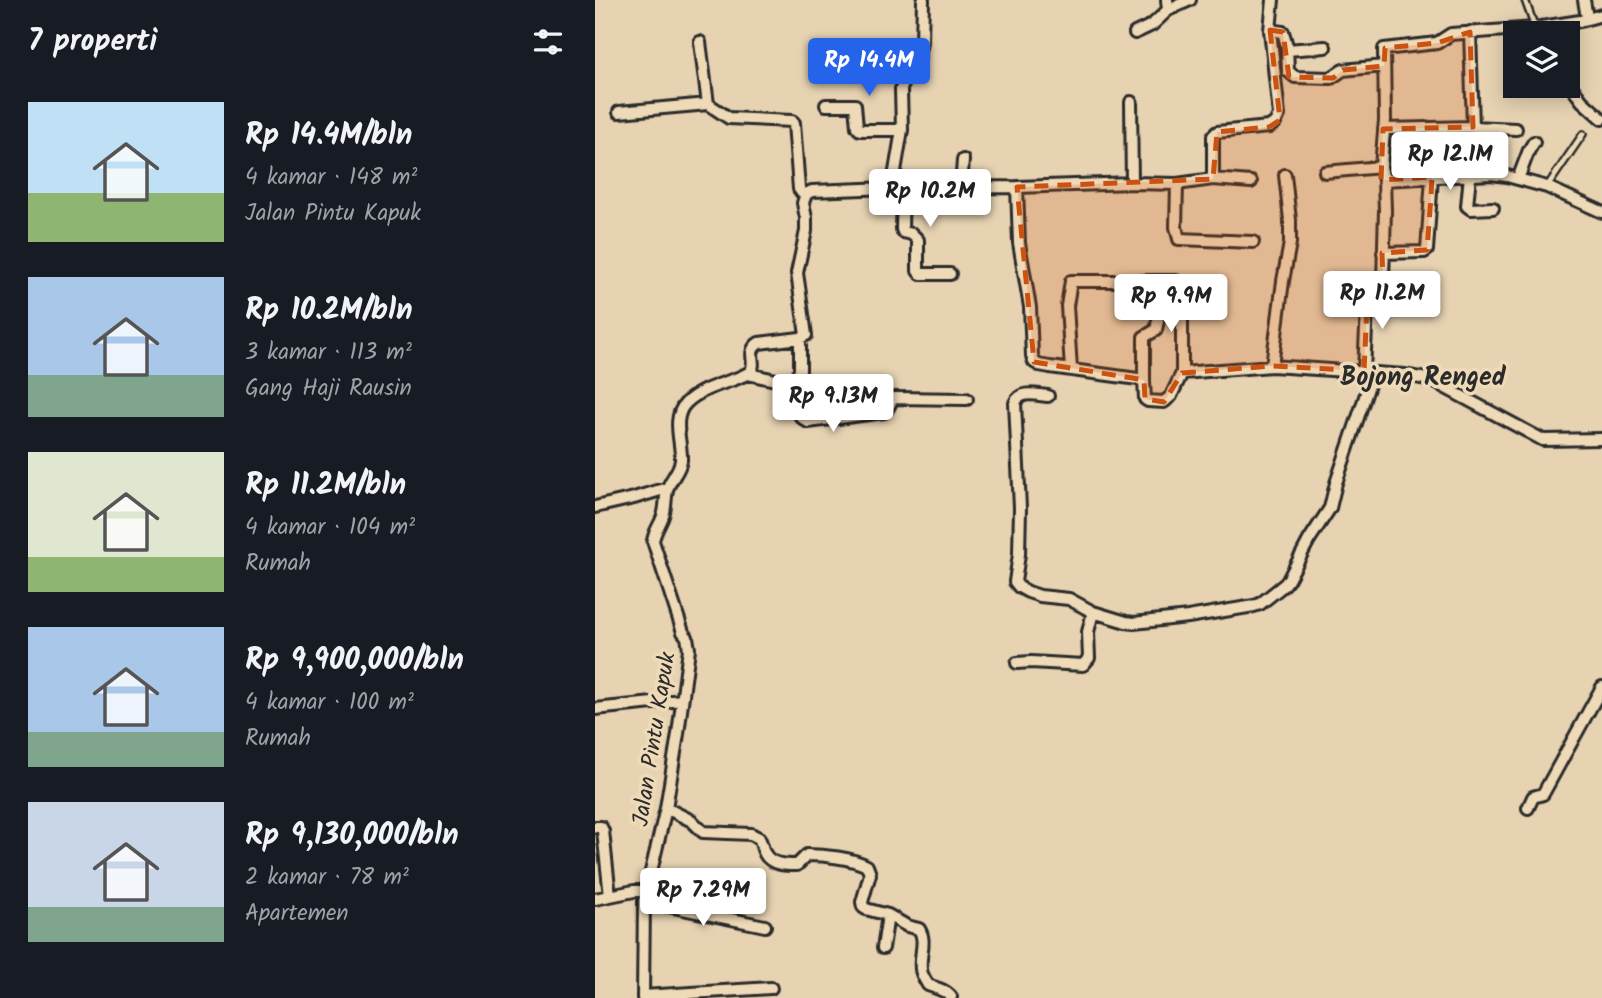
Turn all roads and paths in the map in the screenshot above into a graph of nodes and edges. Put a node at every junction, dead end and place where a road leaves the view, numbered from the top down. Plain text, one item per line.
1 (923, 0) edge
2 (1191, 0) edge
3 (1273, 0) edge
4 (1525, 0) edge
5 (1584, 0) edge
6 (1168, 5) edge
7 (1602, 15) edge
8 (1587, 18) junction
9 (1535, 21) edge
10 (1580, 21) edge
11 (1269, 30) junction
12 (1503, 31) edge
13 (1470, 32) junction
14 (1135, 33) dead end
15 (700, 42) dead end
16 (922, 42) junction
17 (864, 43) dead end
18 (1325, 47) dead end
19 (1287, 50) junction
20 (1384, 66) junction
21 (1580, 97) edge
22 (1131, 102) dead end
23 (708, 104) junction
24 (826, 104) dead end
25 (619, 112) dead end
26 (1602, 119) edge
27 (1473, 127) junction
28 (1516, 128) dead end
29 (1384, 129) junction
30 (902, 130) junction
31 (1583, 134) dead end
32 (1534, 142) dead end
33 (963, 160) dead end
34 (1381, 166) junction
35 (1325, 172) dead end
36 (1285, 175) dead end
37 (1470, 175) junction
38 (1431, 177) junction
39 (1213, 179) junction
40 (1518, 179) junction
41 (1384, 180) junction
42 (1251, 182) dead end
43 (1132, 183) junction
44 (1177, 184) junction
45 (961, 187) junction
46 (1017, 187) junction
47 (1547, 187) junction
48 (889, 188) junction
49 (903, 188) junction
50 (806, 194) junction
51 (1493, 208) dead end
52 (1602, 212) edge
53 (1254, 242) dead end
54 (1383, 253) junction
55 (950, 274) dead end
56 (1182, 316) dead end
57 (800, 338) junction
58 (1272, 366) junction
59 (1071, 369) junction
60 (1368, 372) junction
61 (1182, 373) junction
62 (748, 374) junction
63 (1144, 381) junction
64 (794, 384) junction
65 (1048, 396) dead end
66 (967, 400) dead end
67 (1602, 439) edge
68 (667, 488) junction
69 (595, 507) edge
70 (1093, 612) junction
71 (1017, 663) dead end
72 (1602, 687) edge
73 (682, 700) junction
74 (595, 709) edge
75 (666, 808) junction
76 (1528, 808) dead end
77 (595, 827) edge
78 (610, 896) junction
79 (645, 896) junction
80 (595, 899) edge
81 (888, 915) junction
82 (765, 926) dead end
83 (883, 948) dead end
84 (771, 988) dead end
85 (745, 994) edge
86 (643, 997) edge
87 (951, 997) edge

1 - 16 street
2 - 6 street
3 - 11 street
4 - 9 lane
5 - 8 street
6 - 14 street
7 - 8 street
8 - 10 street
11 - 19 street
11 - 39 street
12 - 13 street
13 - 20 street
13 - 27 street
15 - 23 street
16 - 17 lane
16 - 30 street
18 - 19 street
19 - 20 street
20 - 29 street
21 - 26 street
22 - 43 street
23 - 25 street
23 - 50 street
24 - 30 street
27 - 28 street
27 - 29 street
29 - 34 street
30 - 48 street
31 - 47 lane
32 - 40 street
33 - 45 street
34 - 35 street
34 - 41 street
36 - 58 street
37 - 38 street
37 - 40 street
37 - 51 street
38 - 41 street
38 - 54 street
39 - 42 street
39 - 44 street
40 - 47 street
41 - 54 street
43 - 44 street
43 - 46 street
44 - 53 street
45 - 46 street
45 - 49 street
46 - 59 street
47 - 52 street
48 - 49 street
48 - 50 street
49 - 55 street
50 - 57 street
54 - 60 street
56 - 61 street
57 - 62 street
57 - 64 street
58 - 60 street
58 - 61 street
59 - 63 street
59 - 63 street
60 - 67 street
60 - 70 street
61 - 63 street
62 - 64 street
62 - 68 street, Jalan Pintu Kapuk
64 - 66 street
65 - 70 street
68 - 69 street
68 - 73 street, Jalan Pintu Kapuk
70 - 71 street
72 - 76 street
73 - 74 street
73 - 75 street, Jalan Pintu Kapuk
75 - 79 street, Jalan Pintu Kapuk
75 - 81 street
77 - 78 street
78 - 79 street
78 - 80 street
79 - 82 street
79 - 86 street, Jalan Pintu Kapuk
81 - 83 street
81 - 87 street
84 - 85 street
85 - 86 street

